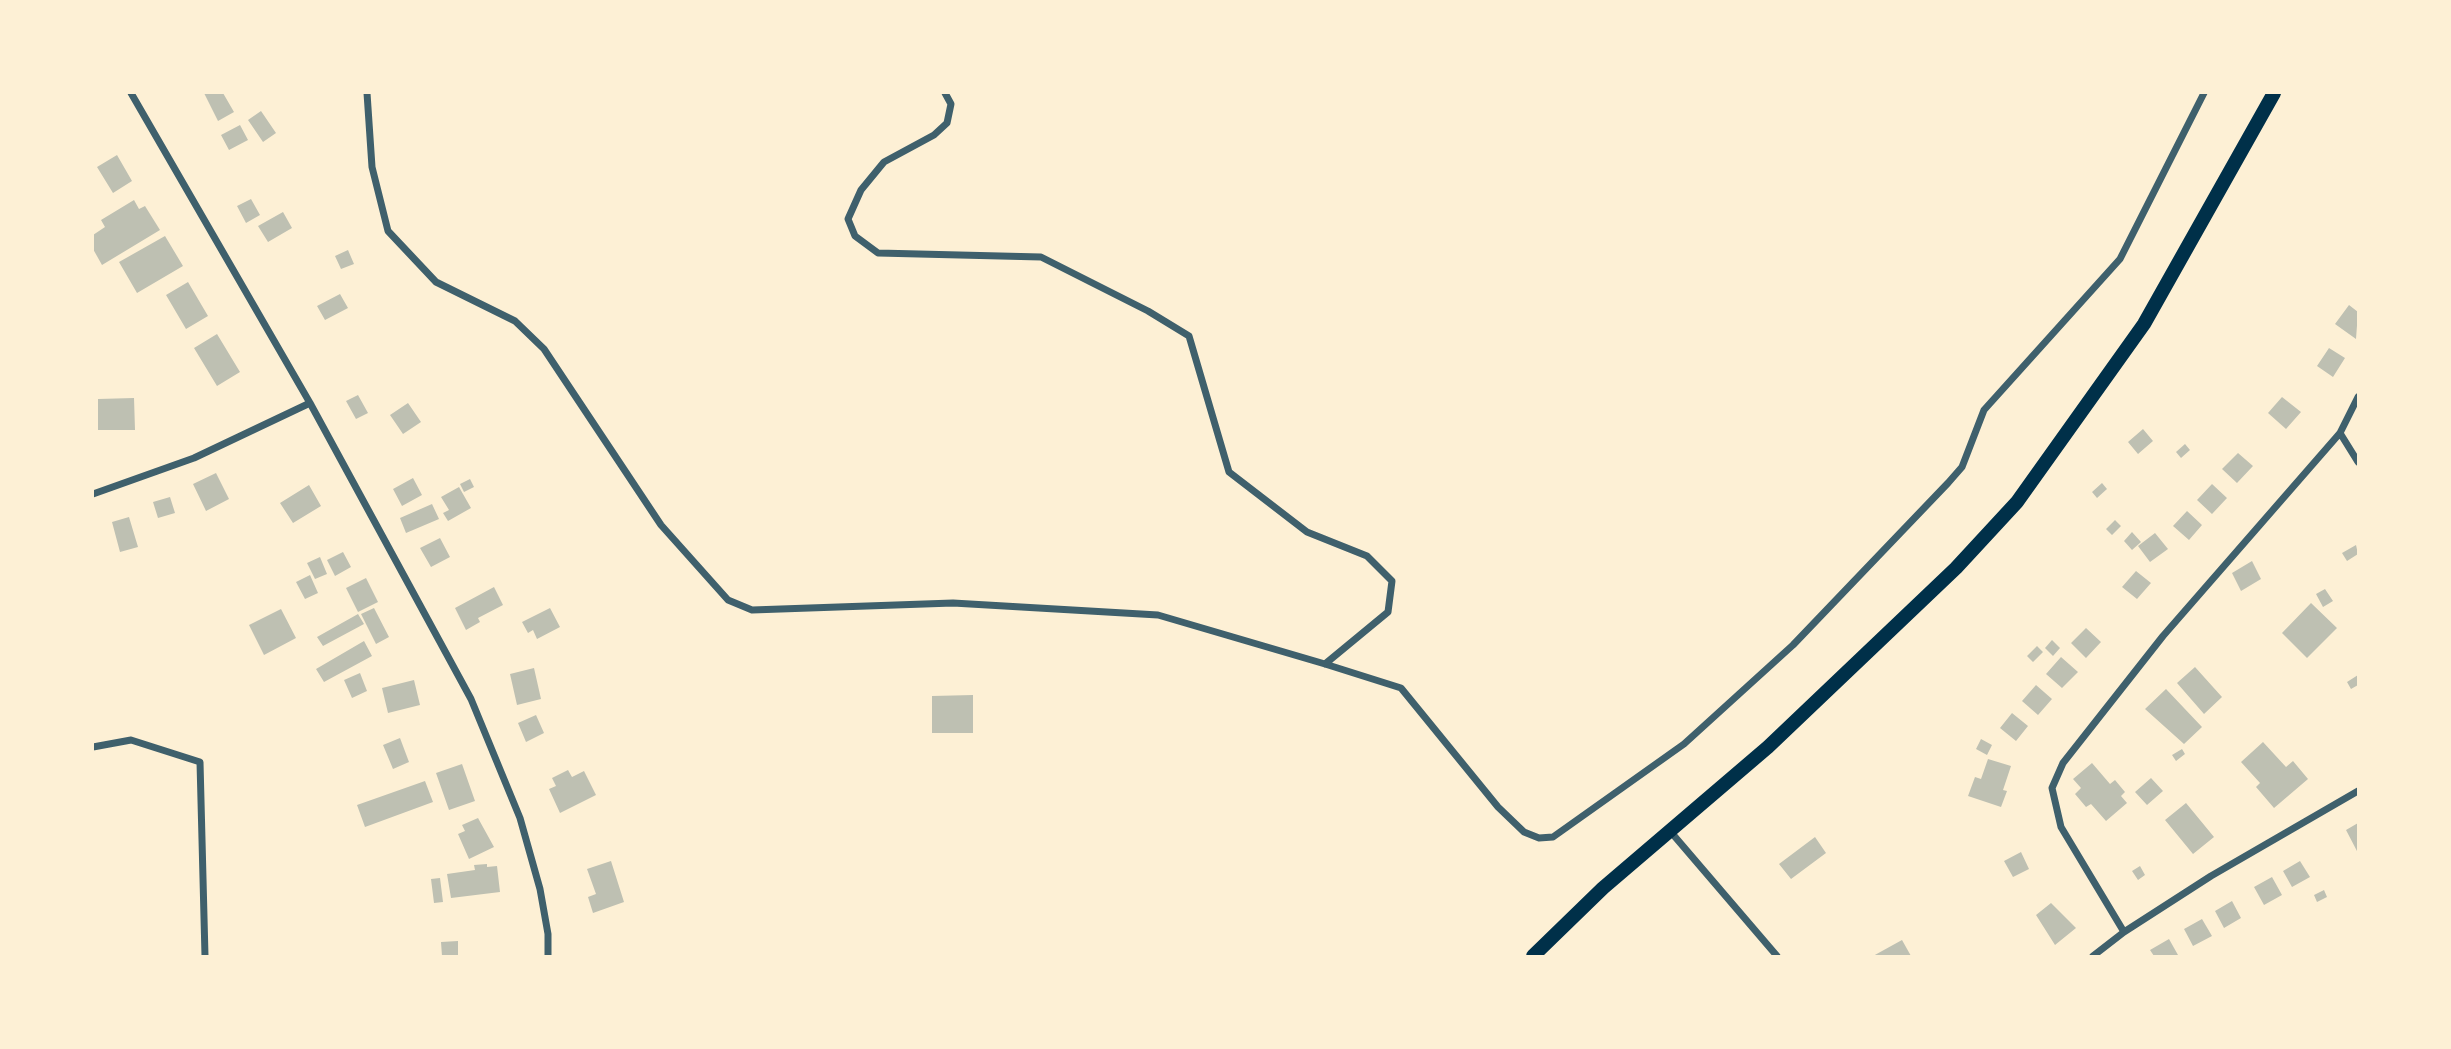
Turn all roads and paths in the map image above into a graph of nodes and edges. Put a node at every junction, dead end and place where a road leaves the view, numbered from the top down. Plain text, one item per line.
1 (131, 93) edge
2 (368, 93) edge
3 (945, 93) edge
4 (2204, 93) edge
5 (2274, 93) edge
6 (2358, 397) edge
7 (310, 403) junction
8 (2340, 433) junction
9 (2358, 462) edge
10 (93, 494) edge
11 (1325, 664) junction
12 (93, 747) edge
13 (2358, 791) edge
14 (1669, 831) junction
15 (2124, 932) junction
16 (205, 956) edge
17 (548, 956) edge
18 (1533, 956) edge
19 (1777, 956) edge
20 (2093, 956) edge

1 - 7 street
2 - 11 street
3 - 11 street
4 - 11 street
5 - 14 main road
6 - 8 street
7 - 10 street
7 - 17 street
8 - 9 street
8 - 15 street
12 - 16 street
13 - 15 street
14 - 18 main road
14 - 19 street
15 - 20 street

